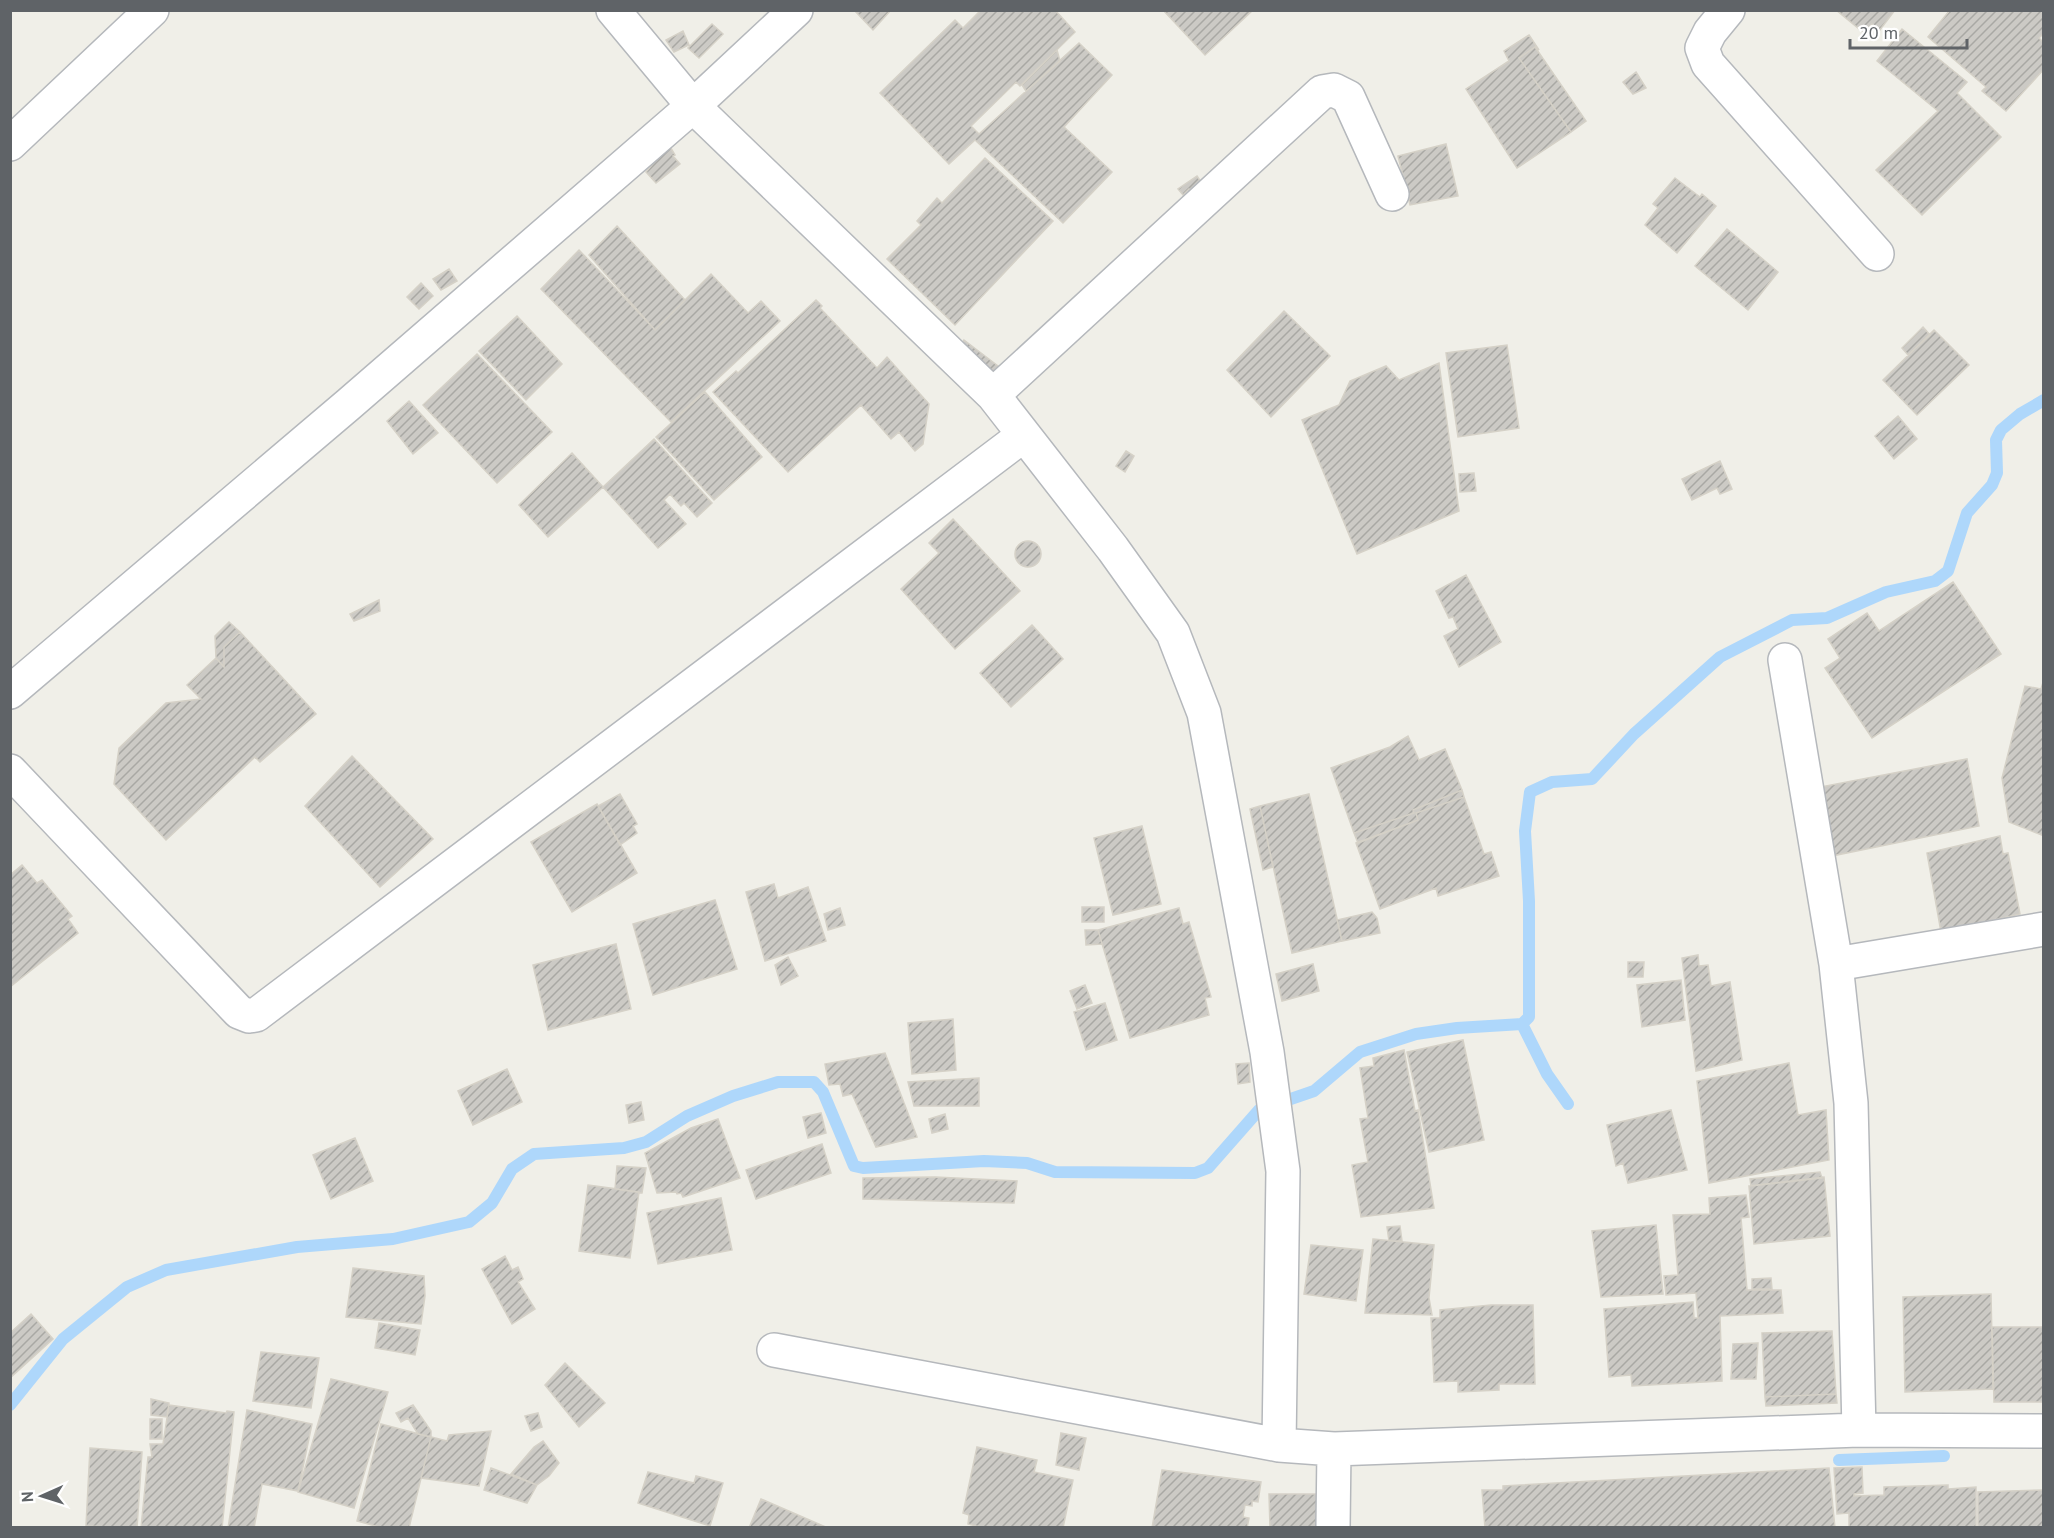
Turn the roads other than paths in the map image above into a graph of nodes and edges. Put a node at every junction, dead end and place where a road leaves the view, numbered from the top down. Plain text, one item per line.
1 (152, 10) edge
2 (613, 10) edge
3 (796, 10) edge
4 (1728, 10) edge
5 (693, 106) junction
6 (10, 144) edge
7 (1392, 194) dead end
8 (1877, 254) dead end
9 (993, 395) junction
10 (1024, 435) junction
11 (1785, 660) dead end
12 (10, 692) edge
13 (10, 771) edge
14 (2043, 929) edge
15 (1836, 964) junction
16 (774, 1350) dead end
17 (1859, 1430) junction
18 (2043, 1431) edge
19 (1279, 1445) junction
20 (1334, 1449) junction
21 (1333, 1527) edge

1 - 6 street
2 - 5 street
3 - 5 street
4 - 8 street
5 - 9 street
5 - 12 street
7 - 9 street
9 - 10 street
10 - 13 street
10 - 19 street
11 - 15 street
14 - 15 street
15 - 17 street
16 - 19 street
17 - 18 street
17 - 20 street
19 - 20 street
20 - 21 street

